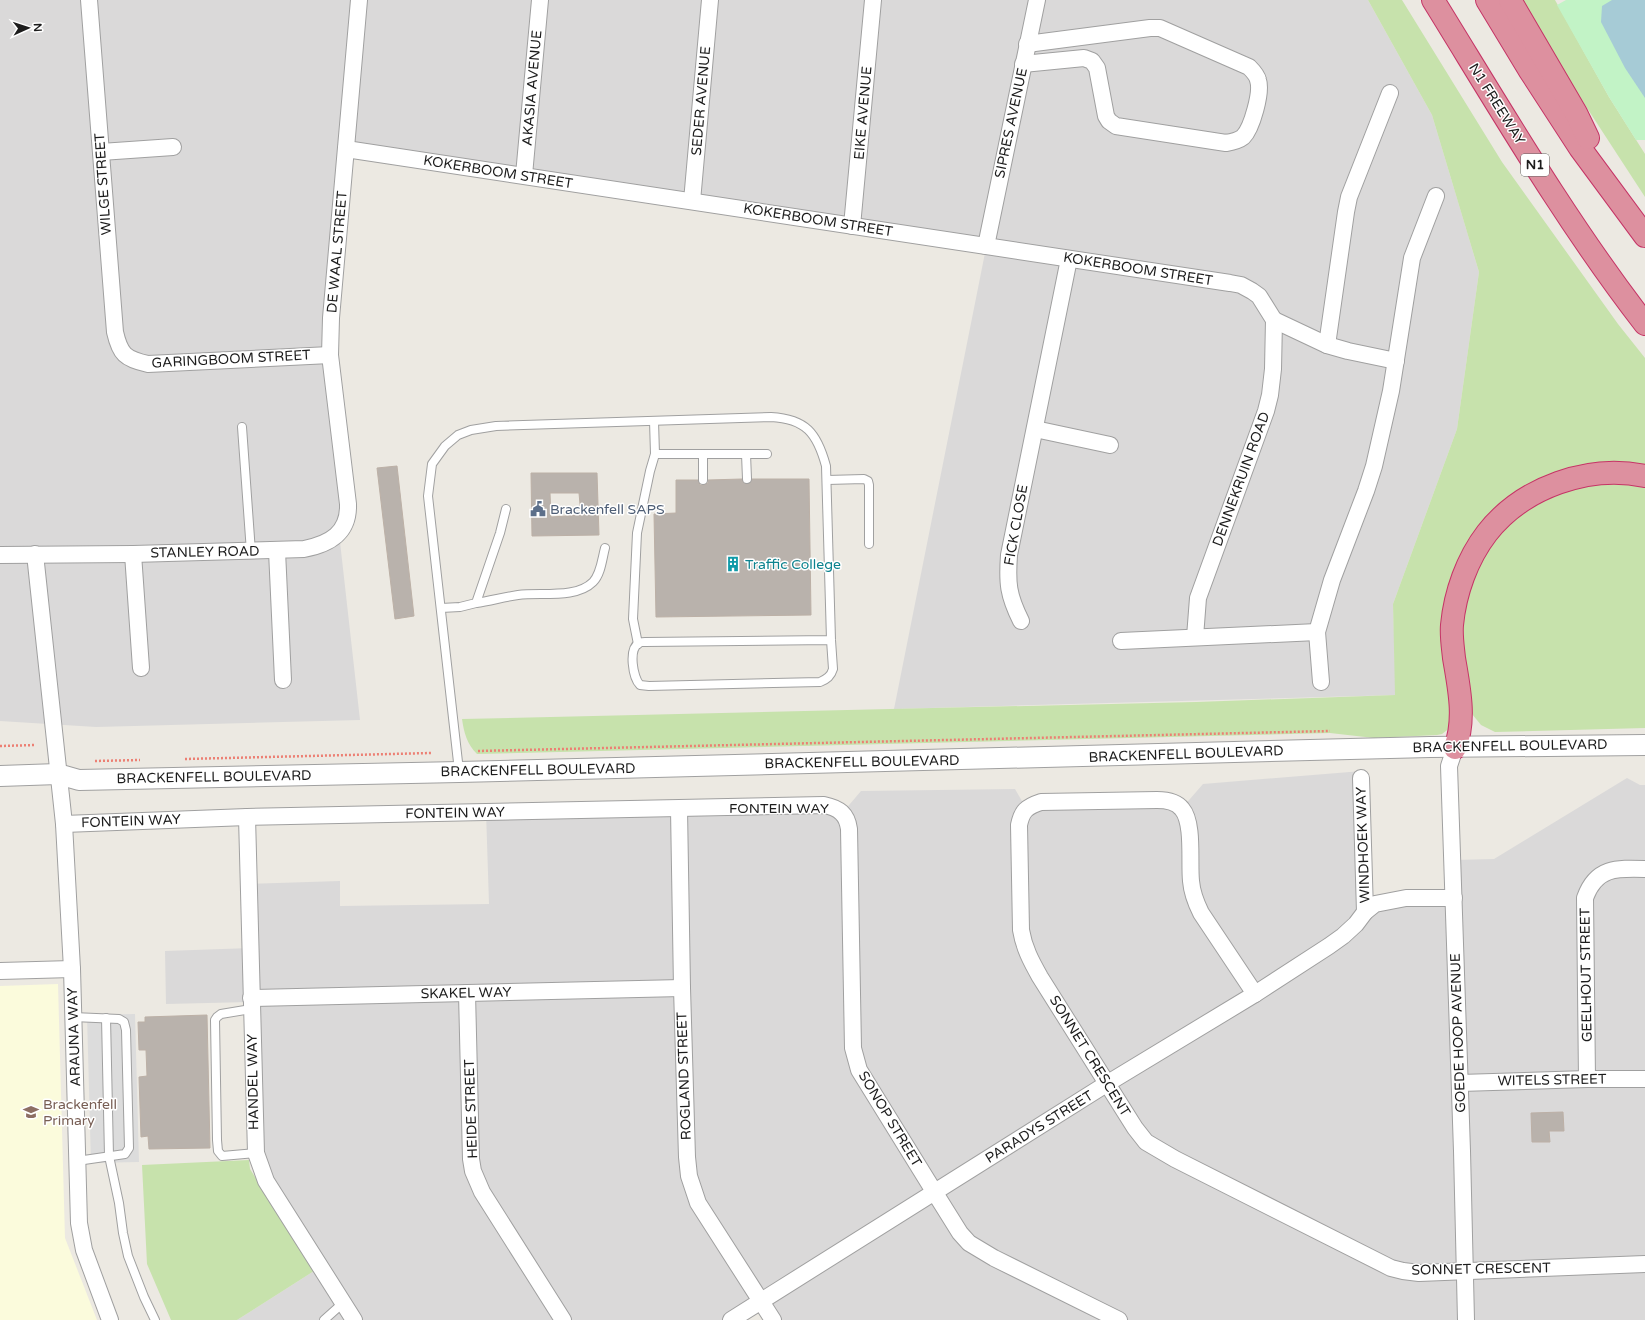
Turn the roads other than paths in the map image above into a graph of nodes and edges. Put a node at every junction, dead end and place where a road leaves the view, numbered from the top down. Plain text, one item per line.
1 (89, 0) edge
2 (359, 0) edge
3 (540, 0) edge
4 (710, 0) edge
5 (873, 0) edge
6 (1036, 0) edge
7 (1433, 0) edge
8 (1487, 0) edge
9 (1510, 0) edge
10 (1028, 44) junction
11 (1024, 64) junction
12 (1390, 93) dead end
13 (173, 147) dead end
14 (346, 148) junction
15 (101, 152) junction
16 (524, 176) junction
17 (1604, 182) junction
18 (1436, 196) dead end
19 (692, 201) junction
20 (852, 226) junction
21 (1645, 236) edge
22 (986, 246) junction
23 (1069, 259) junction
24 (1274, 320) junction
25 (1645, 324) edge
26 (1327, 345) junction
27 (330, 355) junction
28 (133, 361) joint
29 (1396, 361) junction
30 (654, 421) junction
31 (242, 427) dead end
32 (1035, 429) junction
33 (1110, 445) dead end
34 (655, 454) junction
35 (703, 454) junction
36 (746, 454) junction
37 (767, 454) dead end
38 (1645, 476) edge
39 (748, 479) dead end
40 (703, 480) dead end
41 (827, 480) junction
42 (348, 504) joint
43 (506, 509) dead end
44 (869, 544) dead end
45 (605, 548) dead end
46 (277, 551) junction
47 (251, 552) junction
48 (0, 554) edge
49 (35, 554) junction
50 (133, 554) junction
51 (476, 603) junction
52 (441, 608) junction
53 (1021, 621) dead end
54 (1317, 632) junction
55 (1195, 637) junction
56 (831, 640) junction
57 (1121, 641) dead end
58 (638, 644) junction
59 (141, 668) dead end
60 (283, 680) dead end
61 (1321, 682) dead end
62 (1645, 745) edge
63 (1455, 748) junction
64 (459, 772) junction
65 (0, 776) edge
66 (1361, 778) dead end
67 (59, 780) junction
68 (0, 789) edge
69 (679, 808) junction
70 (844, 814) joint
71 (247, 817) junction
72 (64, 824) junction
73 (1645, 869) edge
74 (1454, 898) junction
75 (1365, 912) junction
76 (72, 969) junction
77 (0, 971) edge
78 (682, 988) junction
79 (467, 993) junction
80 (1255, 994) junction
81 (251, 1004) junction
82 (73, 1017) junction
83 (106, 1018) junction
84 (1587, 1079) junction
85 (1645, 1079) edge
86 (1108, 1083) junction
87 (1460, 1083) junction
88 (256, 1153) junction
89 (109, 1156) junction
90 (77, 1161) junction
91 (934, 1193) junction
92 (1645, 1264) edge
93 (1464, 1271) junction
94 (762, 1301) junction
95 (344, 1303) junction
96 (110, 1320) edge
97 (155, 1320) edge
98 (324, 1320) edge
99 (354, 1320) edge
100 (563, 1320) edge
101 (731, 1320) edge
102 (773, 1320) edge
103 (1119, 1320) edge
104 (1466, 1320) edge

1 - 15 street, WILGE STREET
2 - 14 street, DE WAAL STREET
3 - 16 street, AKASIA AVENUE
4 - 19 street, SEDER AVENUE
5 - 20 street, EIKE AVENUE
6 - 10 street, SIPRES AVENUE
7 - 25 highway, N1 FREEWAY / N1
8 - 17 highway
9 - 17 highway
10 - 11 street, SIPRES AVENUE
10 - 11 street
11 - 22 street, SIPRES AVENUE
12 - 26 street
13 - 15 street
14 - 16 street, KOKERBOOM STREET
14 - 27 street, DE WAAL STREET
15 - 28 street, WILGE STREET
16 - 19 street, KOKERBOOM STREET
17 - 21 highway
18 - 29 street
19 - 20 street, KOKERBOOM STREET
20 - 22 street, KOKERBOOM STREET
22 - 23 street, KOKERBOOM STREET
23 - 24 street, KOKERBOOM STREET
23 - 32 street, FICK CLOSE
24 - 26 street
24 - 55 street, DENNEKRUIN ROAD
26 - 29 street
27 - 28 street, GARINGBOOM STREET
27 - 42 street, DE WAAL STREET
29 - 54 street
30 - 34 lane
30 - 41 lane
30 - 52 lane
31 - 47 lane
32 - 33 street
32 - 53 street, FICK CLOSE
34 - 35 lane
34 - 58 lane
35 - 36 lane
35 - 40 lane
36 - 37 lane
36 - 39 lane
38 - 63 highway
41 - 44 lane
41 - 56 lane
42 - 46 street, STANLEY ROAD
43 - 51 lane
45 - 51 lane
46 - 47 street, STANLEY ROAD
46 - 60 street
47 - 50 street, STANLEY ROAD
48 - 49 street, STANLEY ROAD
49 - 50 street, STANLEY ROAD
49 - 67 street
50 - 59 street
51 - 52 lane
52 - 64 lane
54 - 55 street
54 - 61 street
55 - 57 street
56 - 58 lane
56 - 58 lane
62 - 63 street, BRACKENFELL BOULEVARD
63 - 64 street, BRACKENFELL BOULEVARD
63 - 74 street, GOEDE HOOP AVENUE
64 - 67 street, BRACKENFELL BOULEVARD
65 - 67 street, BRACKENFELL BOULEVARD
66 - 75 street, WINDHOEK WAY
67 - 68 street, BRACKENFELL BOULEVARD
67 - 72 street, ARAUNA WAY
69 - 70 street, FONTEIN WAY
69 - 71 street, FONTEIN WAY
69 - 78 street, ROGLAND STREET
70 - 91 street, SONOP STREET
71 - 72 street, FONTEIN WAY
71 - 81 street, HANDEL WAY
72 - 76 street, ARAUNA WAY
73 - 84 street, GEELHOUT STREET
74 - 75 street, PARADYS STREET
74 - 87 street, GOEDE HOOP AVENUE
75 - 80 street, PARADYS STREET
76 - 77 street
76 - 82 street, ARAUNA WAY
78 - 79 street, SKAKEL WAY
78 - 94 street, ROGLAND STREET
79 - 81 street, SKAKEL WAY
79 - 100 street, HEIDE STREET
80 - 86 street, PARADYS STREET
80 - 86 street, SONNET CRESCENT
81 - 88 street, HANDEL WAY
81 - 88 lane
82 - 83 lane
82 - 90 street, ARAUNA WAY
83 - 89 lane
83 - 89 lane
84 - 85 street, WITELS STREET
84 - 87 street, WITELS STREET
86 - 91 street, PARADYS STREET
86 - 93 street, SONNET CRESCENT
87 - 93 street, GOEDE HOOP AVENUE
88 - 95 street, HANDEL WAY
89 - 90 lane
89 - 97 lane
90 - 96 street, ARAUNA WAY
91 - 94 street, PARADYS STREET
91 - 103 street, SONOP STREET
92 - 93 street, SONNET CRESCENT
93 - 104 street, GOEDE HOOP AVENUE
94 - 101 street, PARADYS STREET
94 - 102 street, ROGLAND STREET
95 - 98 lane
95 - 99 street, HANDEL WAY

